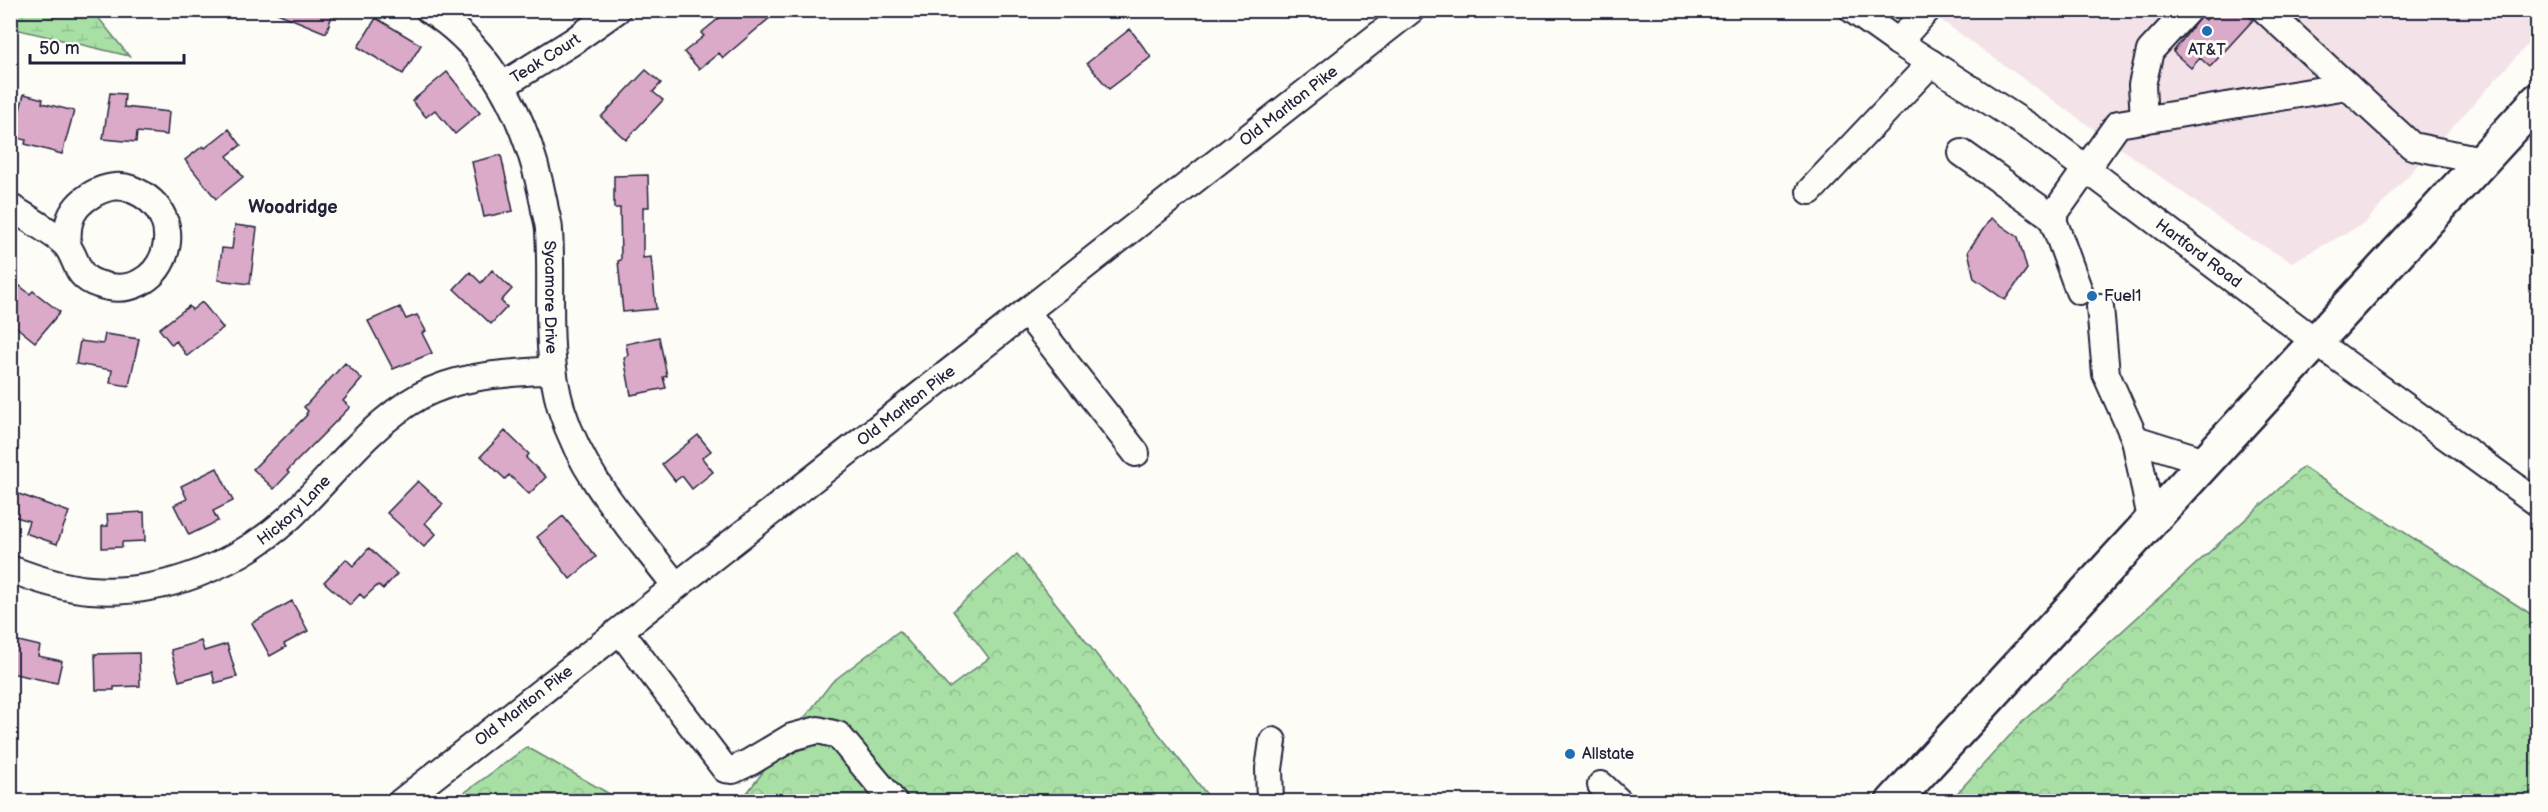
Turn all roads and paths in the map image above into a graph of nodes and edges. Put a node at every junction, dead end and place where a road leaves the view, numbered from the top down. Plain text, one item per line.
1 (429, 10) edge
2 (617, 10) edge
3 (1412, 10) edge
4 (1853, 10) edge
5 (1927, 10) edge
6 (2188, 10) edge
7 (2265, 10) edge
8 (1890, 27) edge
9 (1931, 63) junction
10 (502, 85) junction
11 (2347, 86) junction
12 (2538, 100) edge
13 (2144, 120) junction
14 (1962, 153) dead end
15 (2482, 160) junction
16 (2085, 170) junction
17 (1810, 191) dead end
18 (10, 207) edge
19 (2052, 217) junction
20 (67, 246) dead end
21 (2079, 291) dead end
22 (2100, 307) dead end
23 (1026, 312) junction
24 (2315, 342) junction
25 (552, 370) junction
26 (2134, 439) junction
27 (1136, 453) dead end
28 (2205, 461) junction
29 (2538, 503) edge
30 (2151, 519) junction
31 (10, 570) edge
32 (676, 586) junction
33 (620, 631) junction
34 (1273, 741) dead end
35 (401, 801) edge
36 (894, 801) edge
37 (1270, 801) edge
38 (1893, 801) edge

1 - 10 street, Sycamore Drive
2 - 10 street, Teak Court
3 - 23 street, Old Marlton Pike
4 - 8 street, Hartford Road
5 - 8 street
6 - 13 street
7 - 11 street
8 - 9 street, Hartford Road
9 - 16 street, Hartford Road
9 - 17 street
10 - 25 street, Sycamore Drive
11 - 13 street
11 - 15 street
12 - 15 highway
13 - 16 street
14 - 19 street
15 - 24 highway
16 - 19 street
16 - 24 street, Hartford Road
18 - 20 street
19 - 21 street
22 - 26 street
23 - 27 street
23 - 32 street, Old Marlton Pike
24 - 28 highway
24 - 29 street, Hartford Road
25 - 31 street, Hickory Lane
25 - 32 street, Sycamore Drive
26 - 28 street
26 - 30 street
28 - 30 highway
30 - 38 highway
32 - 33 street, Old Marlton Pike
33 - 35 street, Old Marlton Pike
33 - 36 street
34 - 37 street

